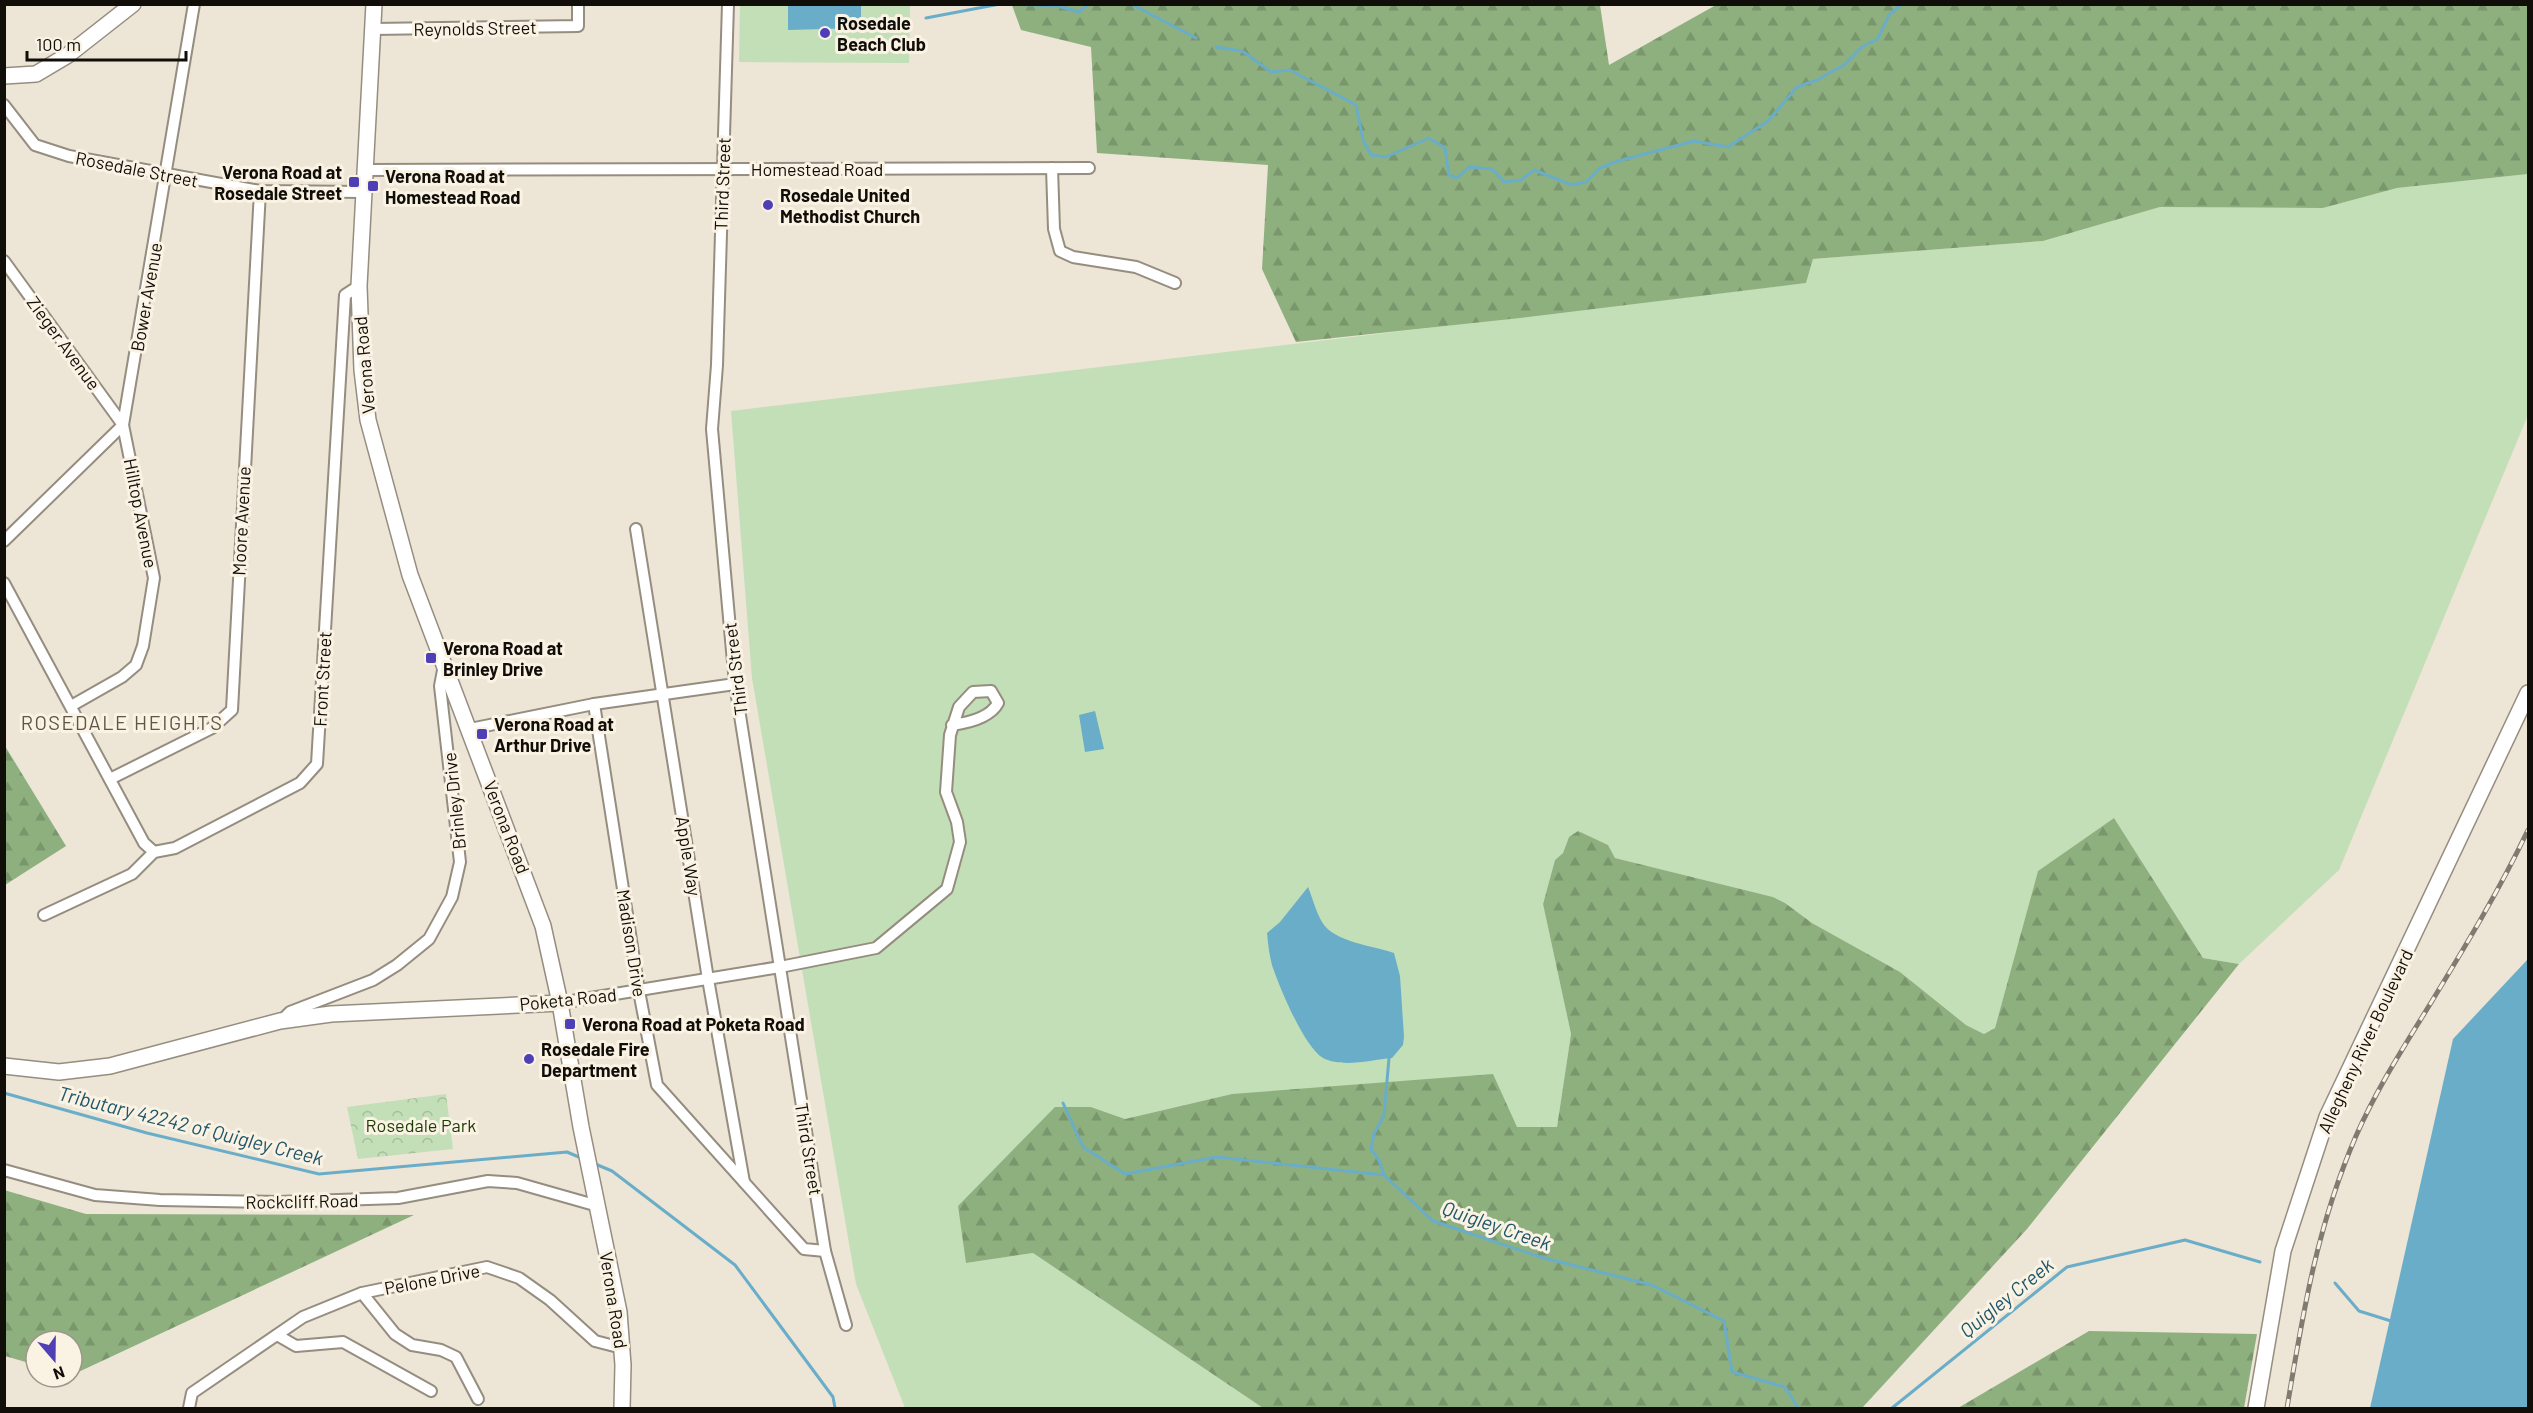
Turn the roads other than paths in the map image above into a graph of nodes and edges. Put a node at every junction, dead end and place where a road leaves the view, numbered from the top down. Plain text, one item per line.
1 (194, 4) edge
2 (374, 4) edge
3 (578, 4) edge
4 (728, 4) edge
5 (128, 6) edge
6 (373, 29) junction
7 (4, 76) edge
8 (4, 105) edge
9 (1052, 168) junction
10 (1089, 168) dead end
11 (364, 170) junction
12 (723, 170) junction
13 (167, 176) junction
14 (260, 191) junction
15 (363, 192) junction
16 (4, 261) edge
17 (1175, 283) dead end
18 (359, 286) junction
19 (123, 425) junction
20 (636, 529) dead end
21 (4, 541) edge
22 (4, 583) edge
23 (444, 665) junction
24 (735, 684) junction
25 (664, 693) junction
26 (2529, 693) edge
27 (594, 705) junction
28 (71, 706) junction
29 (952, 725) dead end
30 (470, 729) junction
31 (110, 779) junction
32 (154, 852) junction
33 (44, 915) dead end
34 (780, 967) junction
35 (708, 979) junction
36 (639, 991) junction
37 (560, 1003) junction
38 (280, 1021) junction
39 (4, 1066) edge
40 (4, 1170) edge
41 (744, 1182) junction
42 (598, 1206) junction
43 (825, 1251) junction
44 (362, 1293) junction
45 (846, 1325) dead end
46 (277, 1335) junction
47 (621, 1348) junction
48 (431, 1391) dead end
49 (478, 1399) dead end
50 (189, 1408) edge
51 (622, 1408) edge
52 (2256, 1408) edge

1 - 13 street, Bower Avenue
2 - 6 street, Verona Road
3 - 6 street, Reynolds Street
4 - 12 street, Third Street
5 - 7 street
6 - 11 street, Verona Road
8 - 13 street, Rosedale Street
9 - 10 street, Homestead Road
9 - 12 street, Homestead Road
9 - 17 street
11 - 12 street, Homestead Road
11 - 15 street, Verona Road
12 - 24 street, Third Street
13 - 14 street, Rosedale Street
13 - 19 street, Bower Avenue
14 - 15 street, Rosedale Street
14 - 31 street, Moore Avenue
15 - 18 street, Verona Road
16 - 19 street, Zieger Avenue
18 - 23 street, Verona Road
18 - 32 street, Front Street
19 - 21 street
19 - 28 street, Hilltop Avenue
20 - 25 street, Apple Way
22 - 28 street
23 - 30 street, Verona Road
23 - 38 street, Brinley Drive
24 - 25 street
24 - 34 street, Third Street
25 - 27 street
25 - 35 street, Apple Way
26 - 52 street, Allegheny River Boulevard
27 - 30 street
27 - 36 street, Madison Drive
28 - 31 street
29 - 34 street, Poketa Road
30 - 37 street, Verona Road
31 - 32 street
32 - 33 street, Front Street
34 - 35 street, Poketa Road
34 - 43 street, Third Street
35 - 36 street, Poketa Road
35 - 41 street, Apple Way
36 - 37 street, Poketa Road
36 - 41 street, Madison Drive
37 - 38 street, Poketa Road
37 - 42 street, Verona Road
38 - 39 street, Poketa Road
40 - 42 street, Rockcliff Road
41 - 43 street, Madison Drive
42 - 47 street, Verona Road
43 - 45 street, Third Street
44 - 46 street, Pelone Drive
44 - 47 street, Pelone Drive
44 - 49 street, Pelone Drive
46 - 48 street
46 - 50 street, Pelone Drive
47 - 51 street, Verona Road

